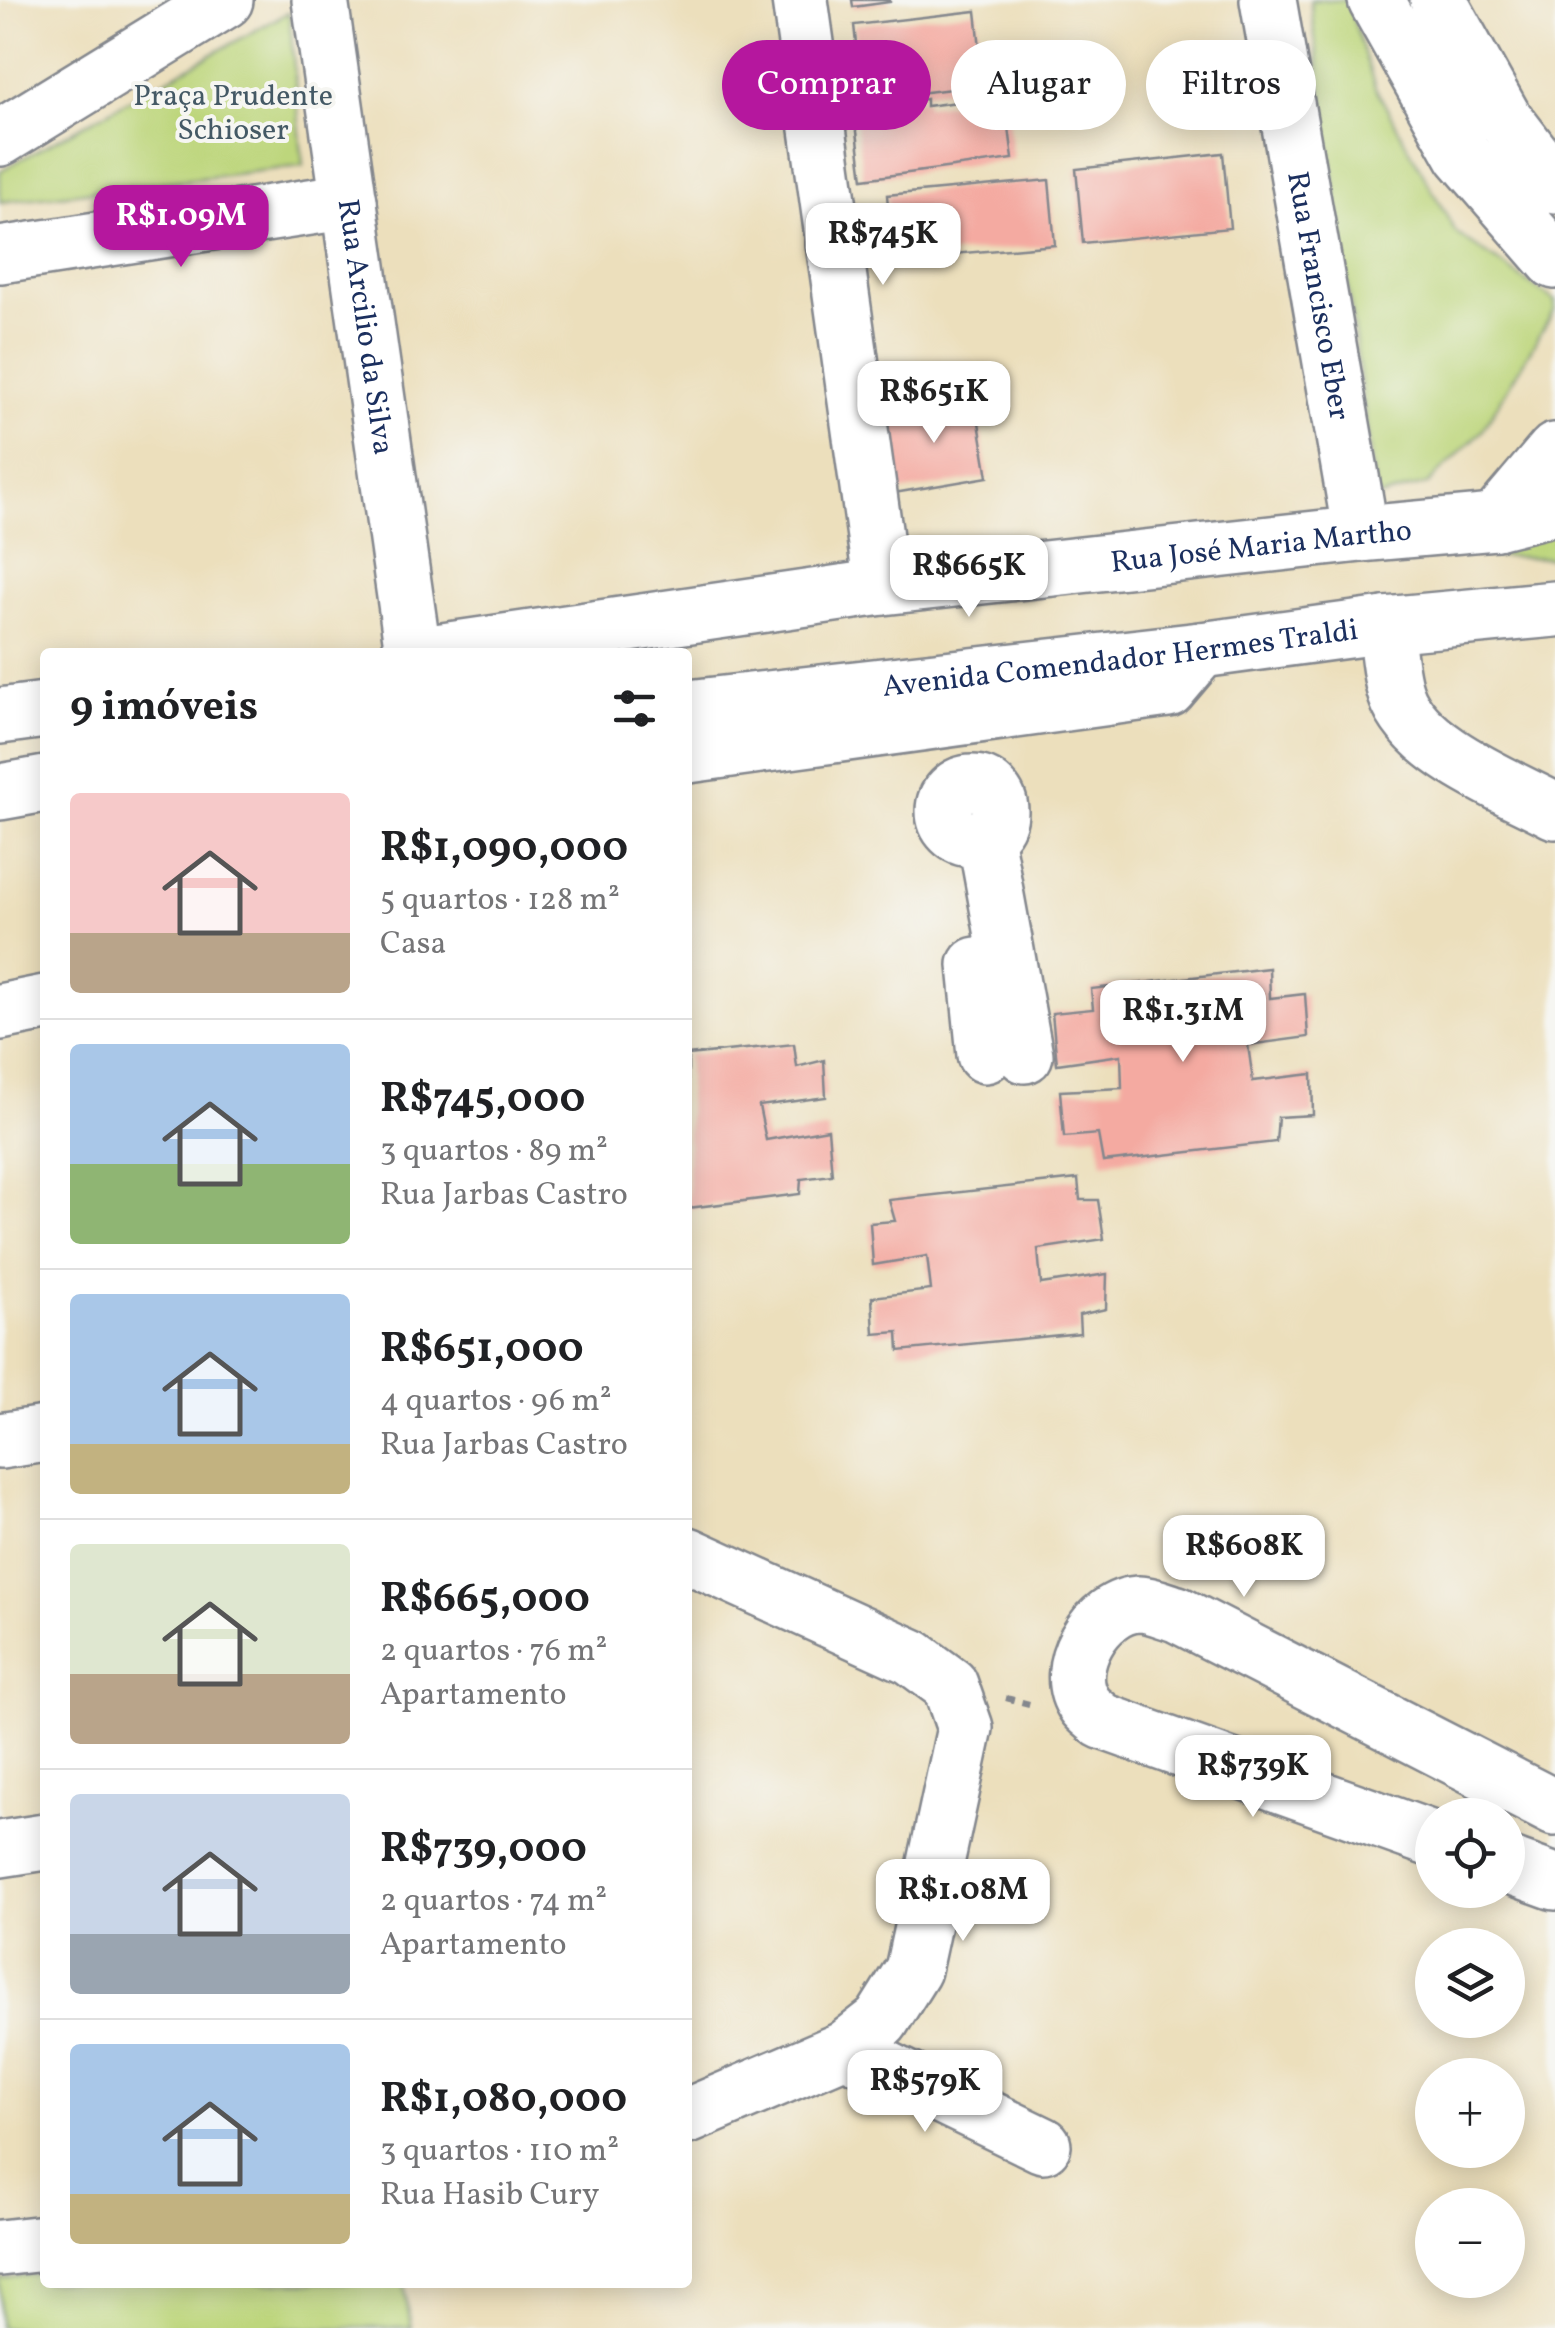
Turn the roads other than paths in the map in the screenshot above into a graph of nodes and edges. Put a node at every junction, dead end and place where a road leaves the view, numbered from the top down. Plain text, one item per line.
1 (226, 0) edge
2 (320, 0) edge
3 (800, 0) edge
4 (1268, 0) edge
5 (1376, 0) edge
6 (1438, 0) edge
7 (0, 138) edge
8 (1555, 185) edge
9 (349, 201) junction
10 (0, 255) edge
11 (1555, 262) edge
12 (1555, 450) edge
13 (1555, 507) edge
14 (1495, 522) junction
15 (1361, 534) junction
16 (882, 587) junction
17 (1555, 609) edge
18 (1385, 625) junction
19 (412, 648) edge
20 (463, 648) edge
21 (1201, 650) junction
22 (692, 708) edge
23 (40, 711) edge
24 (0, 716) edge
25 (957, 718) junction
26 (692, 755) edge
27 (40, 785) edge
28 (0, 792) edge
29 (1555, 811) edge
30 (40, 1004) edge
31 (0, 1012) edge
32 (1005, 1055) dead end
33 (40, 1435) edge
34 (0, 1441) edge
35 (692, 1557) edge
36 (1555, 1808) edge
37 (1415, 1833) edge
38 (40, 1843) edge
39 (0, 1848) edge
40 (1525, 1871) edge
41 (1555, 1882) edge
42 (845, 2049) junction
43 (692, 2114) edge
44 (1043, 2144) dead end
45 (40, 2243) edge
46 (0, 2248) edge

1 - 7 street
2 - 9 street, Rua Arcilio da Silva
3 - 16 street
4 - 15 street, Rua Francisco Eber
5 - 11 street
6 - 8 street
9 - 10 street
9 - 19 street, Rua Arcilio da Silva
12 - 14 street
13 - 14 street, Rua José Maria Martho
14 - 15 street, Rua José Maria Martho
15 - 16 street, Rua José Maria Martho
16 - 20 street, Rua José Maria Martho
17 - 18 street, Avenida Comendador Hermes Traldi
18 - 21 street, Avenida Comendador Hermes Traldi
18 - 29 street
21 - 22 street, Avenida Comendador Hermes Traldi
21 - 25 street
23 - 24 street
25 - 26 street
25 - 32 street
27 - 28 street
30 - 31 street
33 - 34 street
35 - 42 street
36 - 37 street
38 - 39 street
40 - 41 street
42 - 43 street
42 - 44 street
45 - 46 street

